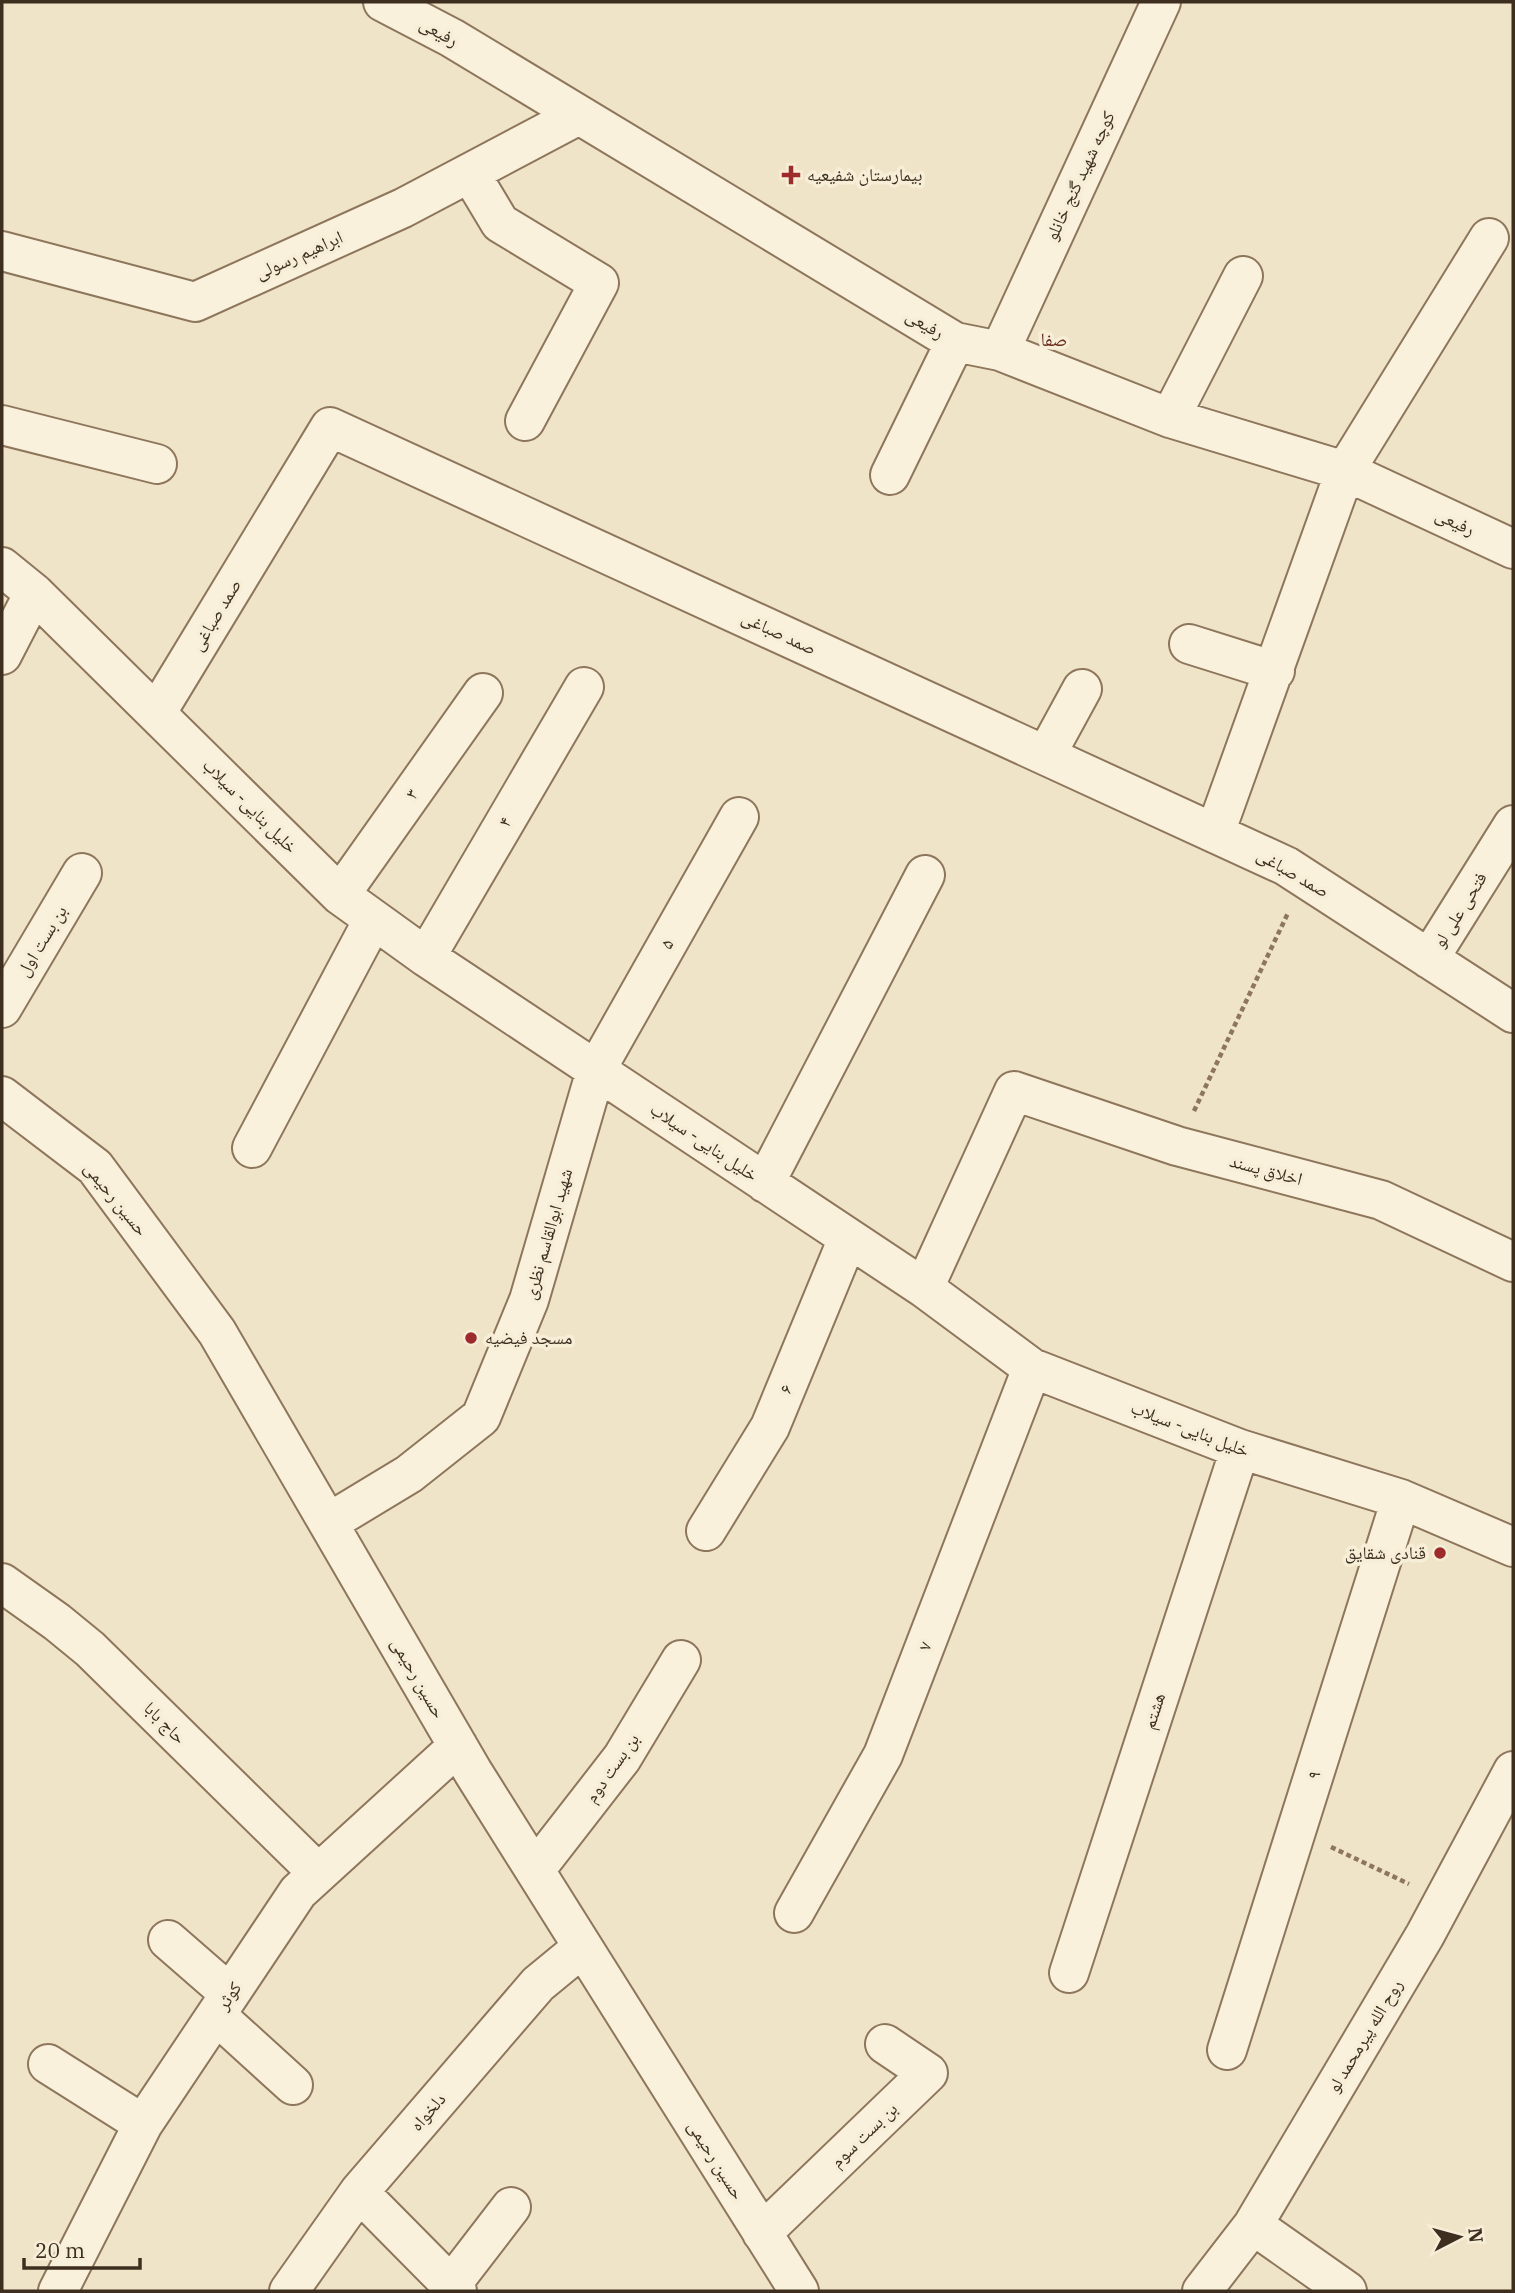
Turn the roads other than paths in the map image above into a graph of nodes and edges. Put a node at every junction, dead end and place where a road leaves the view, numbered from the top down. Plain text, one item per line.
1 (383, 2) edge
2 (1161, 2) edge
3 (579, 115) junction
4 (470, 173) junction
5 (1489, 238) dead end
6 (4, 260) edge
7 (1243, 276) dead end
8 (955, 342) junction
9 (1000, 351) junction
10 (1170, 418) junction
11 (525, 421) dead end
12 (2, 425) edge
13 (157, 464) dead end
14 (1345, 471) junction
15 (890, 475) dead end
16 (1513, 550) edge
17 (2, 567) edge
18 (34, 593) junction
19 (1189, 644) dead end
20 (2, 655) edge
21 (1275, 671) junction
22 (584, 687) dead end
23 (1082, 689) dead end
24 (483, 693) dead end
25 (157, 712) junction
26 (1046, 755) junction
27 (739, 817) dead end
28 (1513, 825) edge
29 (1215, 833) junction
30 (82, 873) dead end
31 (925, 876) dead end
32 (340, 895) junction
33 (373, 920) junction
34 (426, 957) junction
35 (1429, 959) junction
36 (2, 1008) edge
37 (1513, 1013) edge
38 (596, 1070) junction
39 (2, 1096) edge
40 (252, 1148) dead end
41 (765, 1183) junction
42 (848, 1238) junction
43 (1513, 1262) edge
44 (924, 1288) junction
45 (1032, 1368) junction
46 (1240, 1449) junction
47 (1401, 1499) junction
48 (328, 1523) junction
49 (706, 1531) dead end
50 (1513, 1547) edge
51 (2, 1583) edge
52 (681, 1660) dead end
53 (458, 1746) junction
54 (1513, 1771) edge
55 (535, 1870) junction
56 (318, 1874) junction
57 (794, 1913) dead end
58 (168, 1940) dead end
59 (583, 1947) junction
60 (1069, 1973) dead end
61 (223, 2004) junction
62 (885, 2044) dead end
63 (1227, 2050) dead end
64 (48, 2064) dead end
65 (293, 2085) dead end
66 (143, 2124) junction
67 (359, 2192) junction
68 (511, 2207) dead end
69 (1252, 2225) junction
70 (762, 2233) junction
71 (454, 2288) edge
72 (58, 2291) edge
73 (289, 2291) edge
74 (799, 2291) edge
75 (1202, 2291) edge
76 (1347, 2291) edge

1 - 3 street, رفیعی
2 - 9 street, کوچه شهید گنج خانلو
3 - 4 street, ابراهیم رسولی
3 - 8 street, رفیعی
4 - 6 street, ابراهیم رسولی
4 - 11 street
5 - 14 street
7 - 10 street
8 - 9 street, رفیعی
8 - 15 street
9 - 10 street, رفیعی
10 - 14 street, رفیعی
12 - 13 street
14 - 16 street, رفیعی
14 - 21 street
17 - 18 street, خلیل بنایی- سیلاب
18 - 20 street
18 - 25 street, خلیل بنایی- سیلاب
19 - 21 street
21 - 29 street
22 - 34 street, ۴
23 - 26 street
24 - 32 street, ۳
25 - 26 street, صمد صباغی
25 - 32 street, خلیل بنایی- سیلاب
26 - 29 street, صمد صباغی
27 - 38 street, ۵
28 - 35 street, فتحی علی لو
29 - 35 street, صمد صباغی
30 - 36 street, بن بست اول
31 - 41 street
32 - 33 street, خلیل بنایی- سیلاب
33 - 34 street, خلیل بنایی- سیلاب
33 - 40 street
34 - 38 street, خلیل بنایی- سیلاب
35 - 37 street, صمد صباغی
38 - 41 street, خلیل بنایی- سیلاب
38 - 48 street, شهید ابوالقاسم نظری
39 - 48 street, حسین رحیمی
41 - 42 street, خلیل بنایی- سیلاب
42 - 44 street, خلیل بنایی- سیلاب
42 - 49 street, ۶
43 - 44 street, اخلاق پسند
44 - 45 street, خلیل بنایی- سیلاب
45 - 46 street, خلیل بنایی- سیلاب
45 - 57 street, ۷
46 - 47 street, خلیل بنایی- سیلاب
46 - 60 street, هشتم
47 - 50 street, خلیل بنایی- سیلاب
47 - 63 street, ۹
48 - 53 street, حسین رحیمی
51 - 56 street, حاج بابا
52 - 55 street, بن بست دوم
53 - 55 street, حسین رحیمی
53 - 56 street, کوثر
54 - 69 street, روح الله پیرمحمد لو
55 - 59 street, حسین رحیمی
56 - 61 street, کوثر
58 - 61 street
59 - 67 street, دلخواه
59 - 70 street, حسین رحیمی
61 - 65 street
61 - 66 street, کوثر
62 - 70 street, بن بست سوم
64 - 66 street
66 - 72 street, کوثر
67 - 71 street
67 - 73 street, دلخواه
68 - 71 street
69 - 75 street, روح الله پیرمحمد لو
69 - 76 street
70 - 74 street, حسین رحیمی

